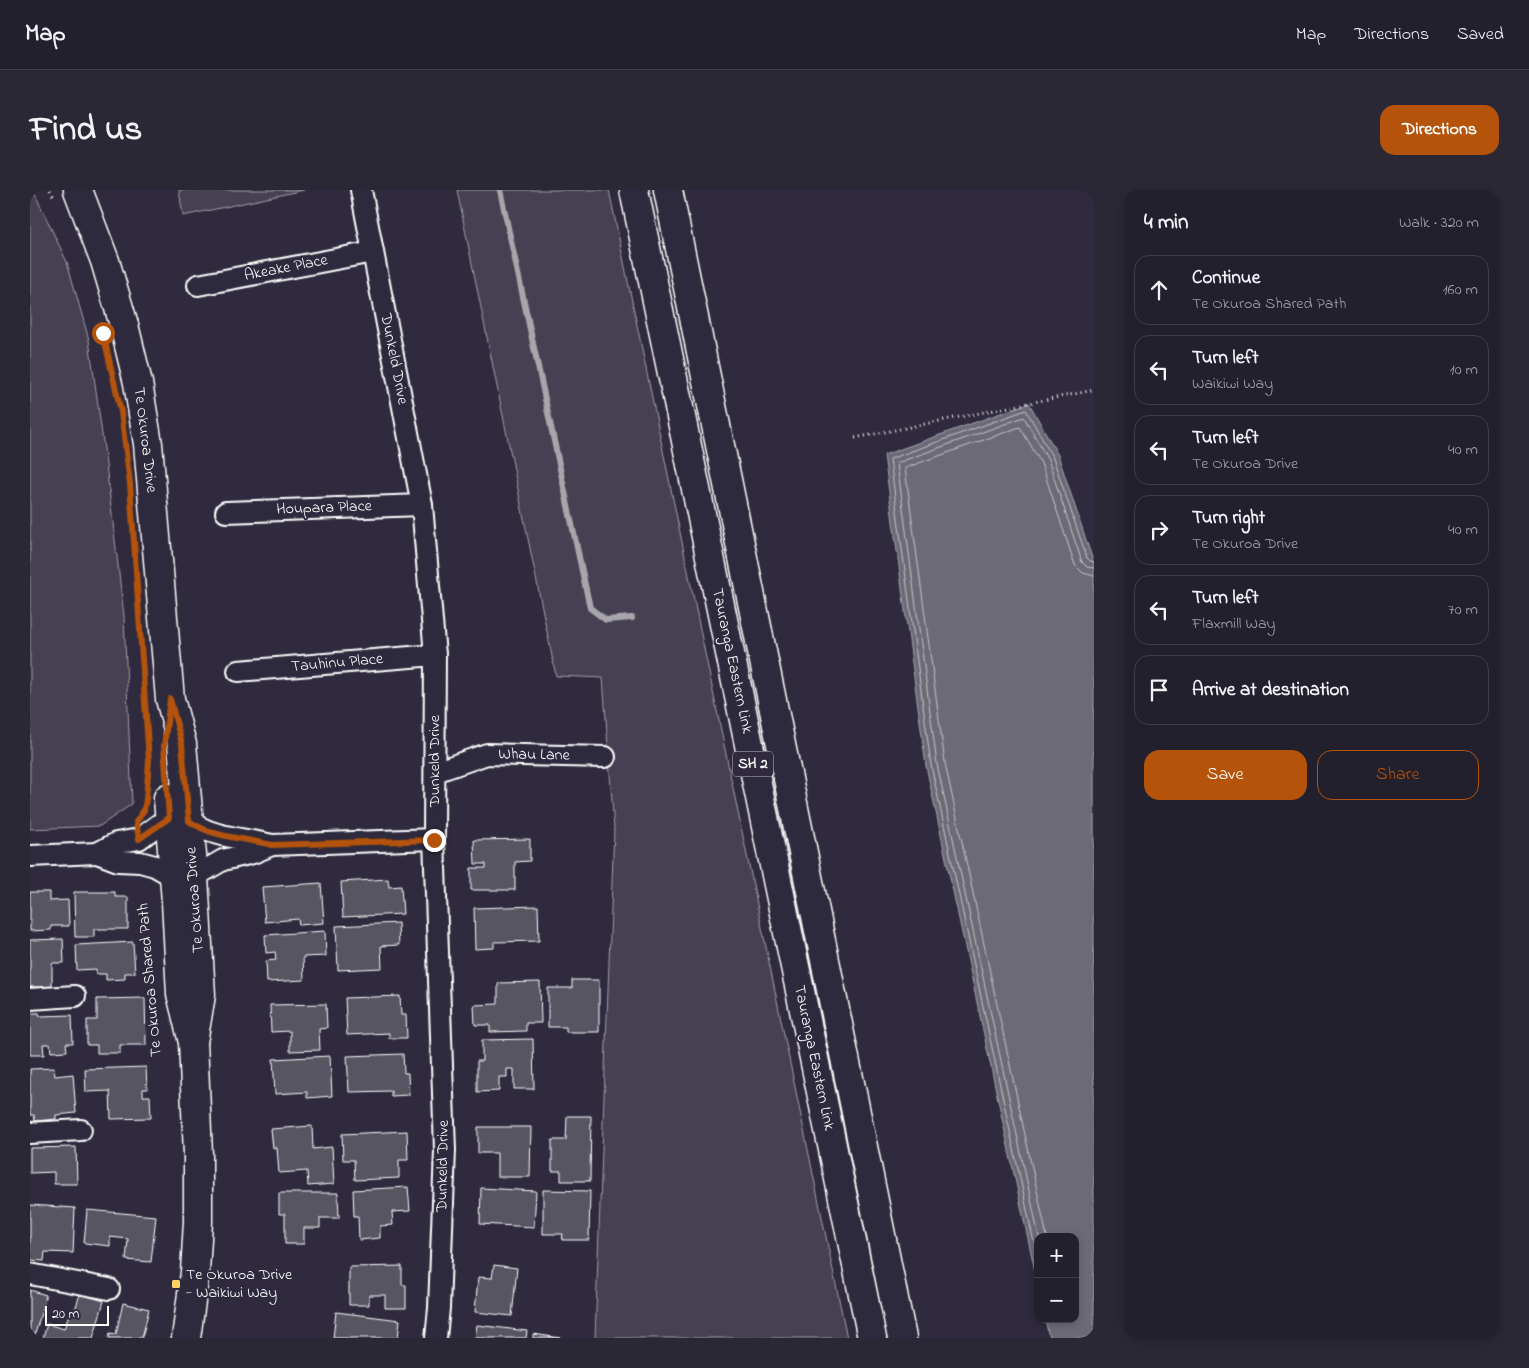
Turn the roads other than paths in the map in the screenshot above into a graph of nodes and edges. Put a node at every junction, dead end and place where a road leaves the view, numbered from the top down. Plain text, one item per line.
1 (361, 190) edge
2 (634, 190) edge
3 (668, 190) edge
4 (68, 197) edge
5 (373, 252) junction
6 (198, 285) dead end
7 (422, 504) junction
8 (226, 512) dead end
9 (435, 655) junction
10 (238, 671) dead end
11 (605, 757) dead end
12 (435, 772) junction
13 (179, 819) junction
14 (434, 840) junction
15 (272, 845) junction
16 (97, 852) junction
17 (30, 856) edge
18 (184, 877) junction
19 (75, 996) dead end
20 (30, 999) edge
21 (80, 1130) dead end
22 (30, 1133) edge
23 (30, 1274) edge
24 (109, 1289) dead end
25 (186, 1338) edge
26 (436, 1338) edge
27 (872, 1338) edge
28 (902, 1338) edge

1 - 5 street, Dunkeld Drive
2 - 27 main road, Tauranga Eastern Link / SH 2
3 - 28 main road, Tauranga Eastern Link / SH 2
4 - 13 main road, Te Okuroa Drive
5 - 6 street, Akeake Place
5 - 7 street, Dunkeld Drive
7 - 8 street, Houpara Place
7 - 9 street, Dunkeld Drive
9 - 10 street, Tauhinu Place
9 - 12 street, Dunkeld Drive
11 - 12 street, Whau Lane
12 - 14 street, Dunkeld Drive
13 - 15 street
13 - 16 street
13 - 18 main road, Te Okuroa Drive
14 - 15 street
14 - 26 street, Dunkeld Drive
15 - 18 street
16 - 17 street
16 - 18 street
18 - 25 main road, Te Okuroa Drive
19 - 20 street
21 - 22 street
23 - 24 street

